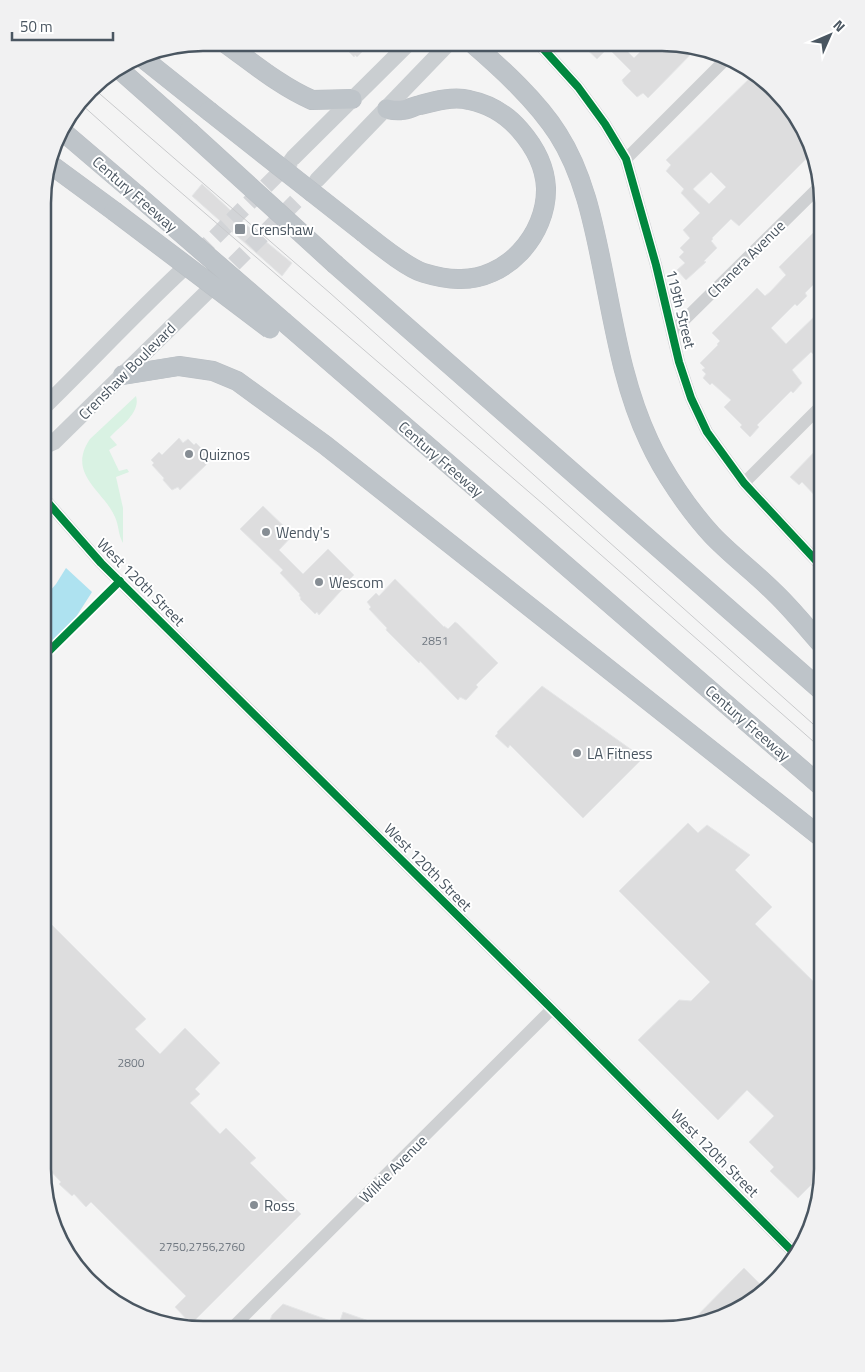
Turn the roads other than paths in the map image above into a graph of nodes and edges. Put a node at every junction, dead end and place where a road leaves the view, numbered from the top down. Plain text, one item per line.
1 (236, 51) edge
2 (401, 51) edge
3 (441, 51) edge
4 (480, 51) edge
5 (545, 51) edge
6 (148, 62) edge
7 (721, 64) edge
8 (124, 74) edge
9 (352, 99) junction
10 (387, 109) junction
11 (68, 136) edge
12 (293, 158) tunnel mouth
13 (626, 159) junction
14 (56, 168) edge
15 (317, 180) tunnel mouth
16 (813, 193) edge
17 (181, 271) tunnel mouth
18 (207, 292) tunnel mouth
19 (277, 325) junction
20 (672, 332) junction
21 (123, 375) junction
22 (51, 400) edge
23 (814, 413) edge
24 (51, 444) edge
25 (744, 483) junction
26 (51, 506) edge
27 (814, 558) edge
28 (814, 636) edge
29 (814, 684) edge
30 (813, 779) edge
31 (813, 831) edge
32 (552, 1009) junction
33 (790, 1249) edge
34 (239, 1321) edge

1 - 9 highway
2 - 9 main road
3 - 10 main road
4 - 28 highway
5 - 13 street, 119th Street
6 - 10 highway, bridge
7 - 13 street
8 - 29 highway, bridge
9 - 12 main road
10 - 15 main road
11 - 19 highway, Century Freeway, bridge
13 - 20 street, 119th Street
14 - 19 highway, bridge
16 - 20 street, Chanera Avenue
17 - 22 main road
18 - 21 main road, Crenshaw Boulevard
19 - 30 highway, Century Freeway
20 - 25 street, 119th Street
21 - 24 main road, Crenshaw Boulevard
21 - 31 highway
23 - 25 street
25 - 27 street, 119th Street
26 - 32 street, West 120th Street
32 - 33 street, West 120th Street
32 - 34 street, Wilkie Avenue

